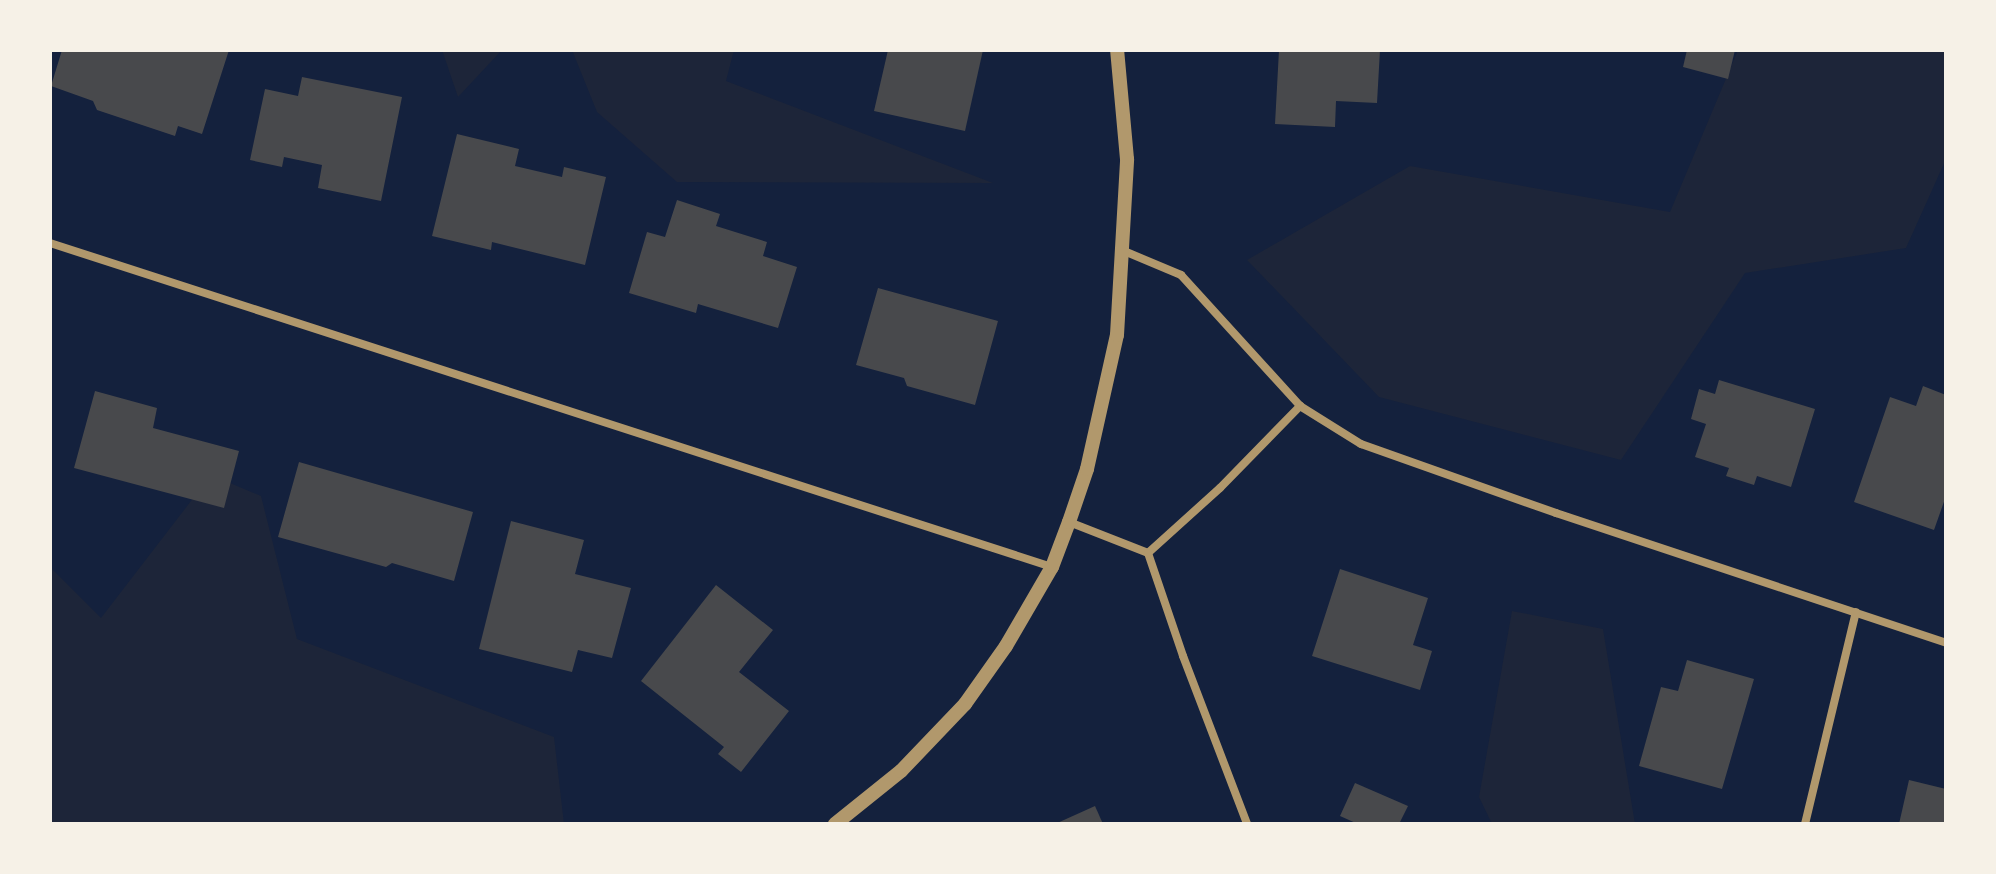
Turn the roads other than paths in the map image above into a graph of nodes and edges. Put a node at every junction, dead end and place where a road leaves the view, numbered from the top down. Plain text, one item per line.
1 (1117, 50) edge
2 (50, 243) edge
3 (1124, 251) junction
4 (1300, 406) junction
5 (1069, 522) junction
6 (1148, 553) junction
7 (1052, 567) junction
8 (1856, 612) junction
9 (1946, 643) edge
10 (835, 824) edge
11 (1247, 824) edge
12 (1805, 824) edge

1 - 3 street
2 - 7 street
3 - 4 street
3 - 5 street
4 - 6 street
4 - 8 street
5 - 6 street
5 - 7 street
6 - 11 street
7 - 10 street
8 - 9 street
8 - 12 street

